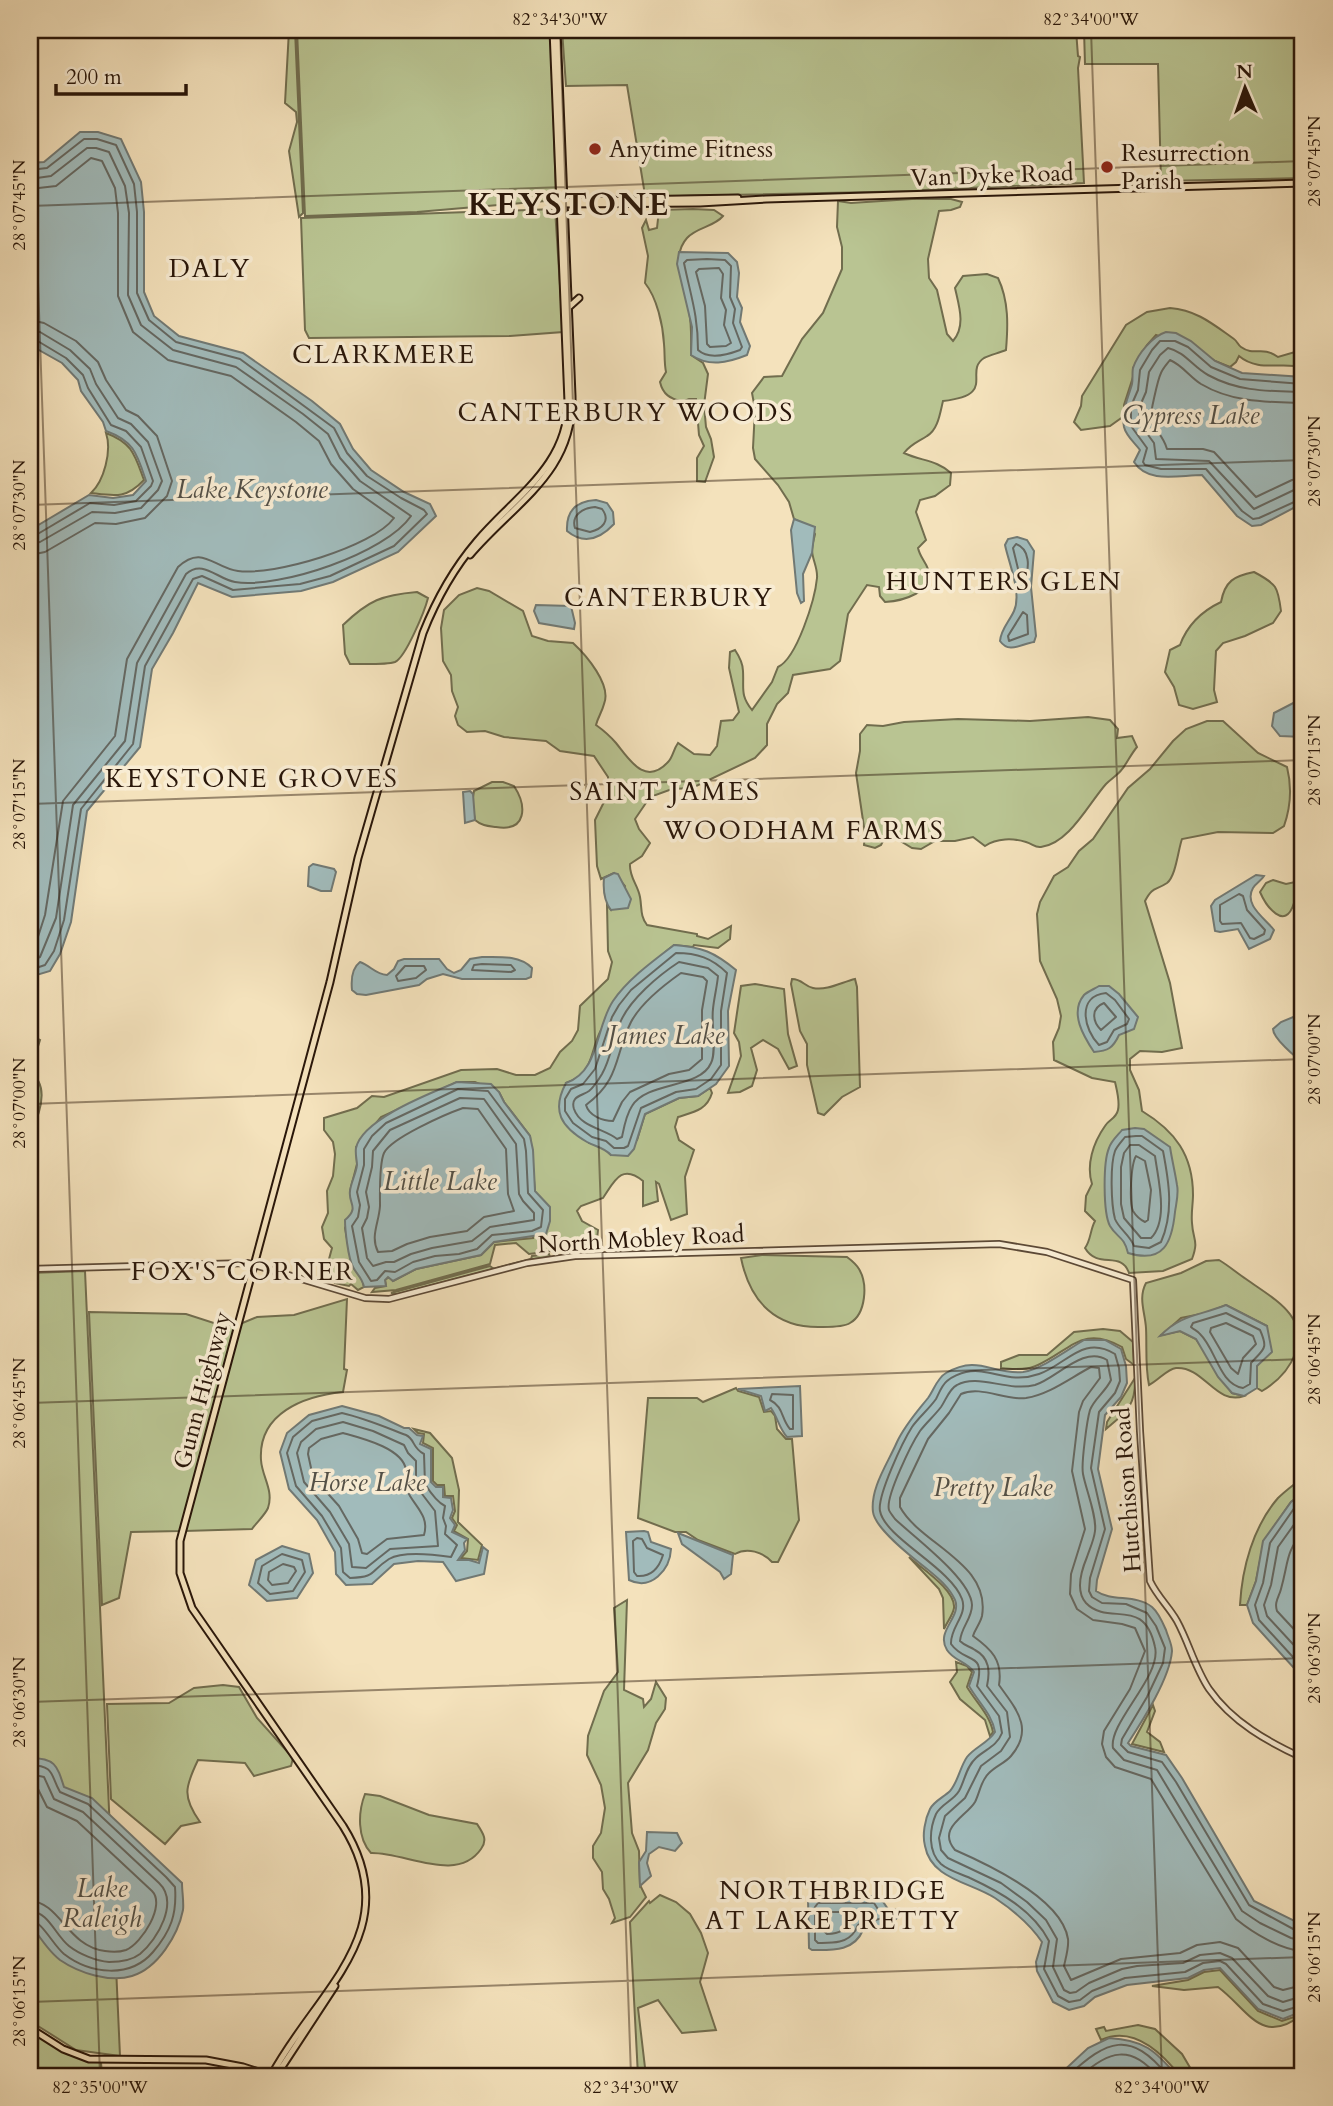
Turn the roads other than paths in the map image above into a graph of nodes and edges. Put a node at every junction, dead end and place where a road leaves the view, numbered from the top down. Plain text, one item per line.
1 (555, 30) edge
2 (1303, 183) edge
3 (766, 199) junction
4 (563, 204) junction
5 (575, 205) junction
6 (565, 216) junction
7 (579, 298) dead end
8 (568, 310) junction
9 (452, 576) junction
10 (253, 1264) junction
11 (30, 1269) edge
12 (1133, 1280) joint
13 (1303, 1758) edge
14 (343, 1971) junction
15 (30, 2028) edge
16 (271, 2076) edge
17 (276, 2076) edge

1 - 4 main road, Gunn Highway
2 - 3 main road, Van Dyke Road
3 - 4 main road, Van Dyke Road
3 - 5 main road, Van Dyke Road
4 - 5 main road, Van Dyke Road
4 - 6 main road, Gunn Highway
4 - 9 main road, Gunn Highway
5 - 6 main road
6 - 8 main road, Gunn Highway
7 - 8 main road
8 - 9 main road, Gunn Highway
9 - 10 main road, Gunn Highway
10 - 11 street, North Mobley Road
10 - 12 street, North Mobley Road
10 - 14 main road, Gunn Highway
12 - 13 street, Hutchison Road
14 - 16 main road, Gunn Highway
14 - 17 main road
15 - 16 main road

